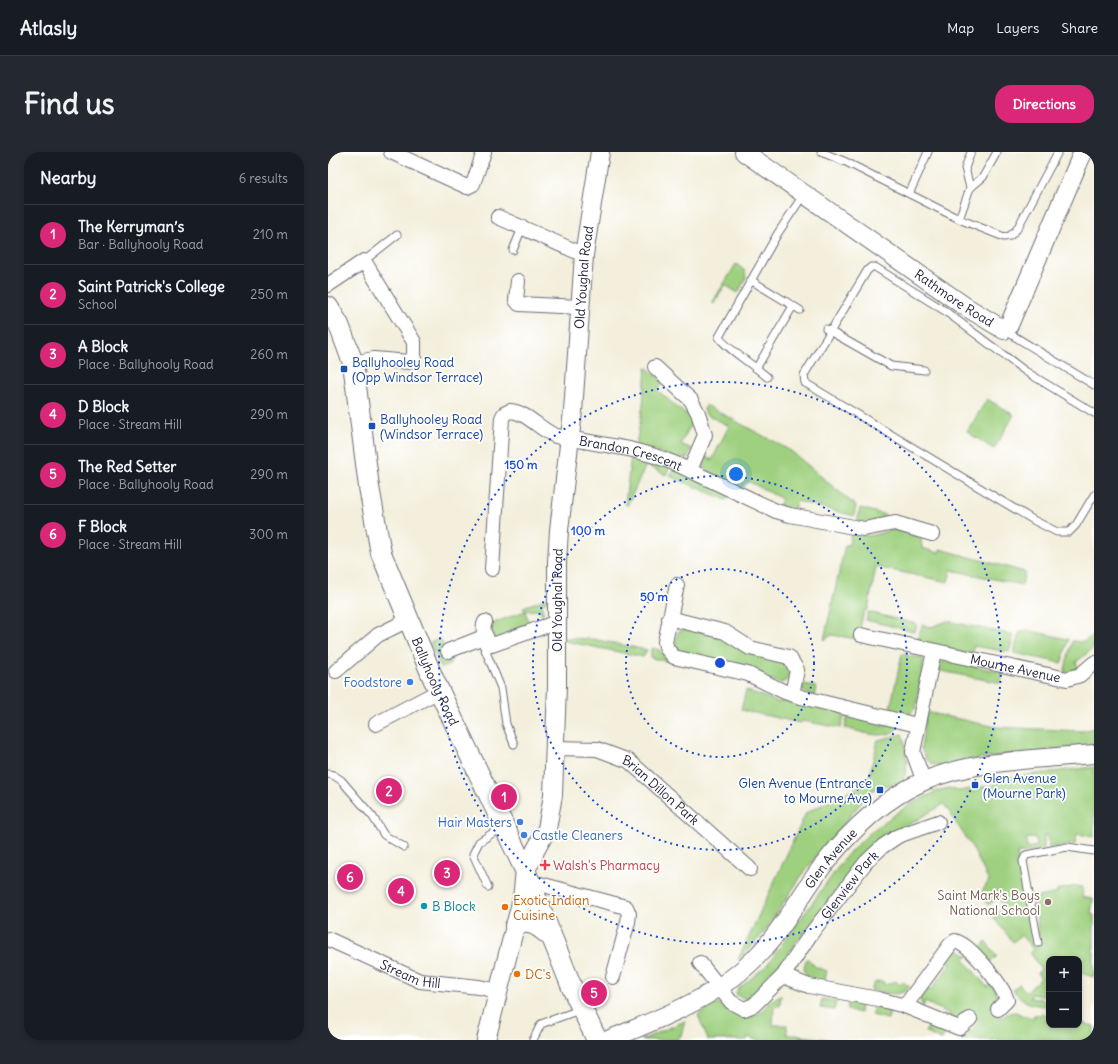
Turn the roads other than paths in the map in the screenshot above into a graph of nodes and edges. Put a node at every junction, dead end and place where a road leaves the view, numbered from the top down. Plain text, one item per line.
1 (391, 152) edge
2 (484, 152) edge
3 (600, 152) edge
4 (744, 152) edge
5 (821, 152) edge
6 (928, 152) edge
7 (971, 152) edge
8 (997, 152) edge
9 (1058, 152) edge
10 (1084, 152) edge
11 (970, 188) junction
12 (804, 194) junction
13 (909, 194) junction
14 (498, 217) dead end
15 (960, 219) junction
16 (522, 228) junction
17 (397, 235) dead end
18 (513, 250) dead end
19 (584, 255) junction
20 (364, 261) junction
21 (518, 281) dead end
22 (752, 281) junction
23 (328, 285) edge
24 (793, 306) junction
25 (328, 307) edge
26 (580, 307) junction
27 (800, 310) dead end
28 (828, 330) junction
29 (1004, 330) junction
30 (353, 363) junction
31 (655, 367) dead end
32 (757, 367) junction
33 (924, 370) dead end
34 (767, 377) dead end
35 (1094, 385) edge
36 (1094, 413) edge
37 (570, 440) junction
38 (690, 470) junction
39 (1094, 495) edge
40 (932, 534) dead end
41 (492, 569) dead end
42 (677, 585) dead end
43 (669, 618) junction
44 (408, 620) junction
45 (557, 622) junction
46 (484, 632) junction
47 (861, 635) dead end
48 (448, 651) dead end
49 (934, 651) junction
50 (1094, 663) edge
51 (336, 671) dead end
52 (439, 691) junction
53 (792, 694) junction
54 (376, 724) dead end
55 (917, 725) junction
56 (514, 744) dead end
57 (556, 748) junction
58 (1094, 754) edge
59 (328, 774) edge
60 (924, 782) junction
61 (938, 822) dead end
62 (503, 826) junction
63 (404, 846) dead end
64 (1094, 851) edge
65 (750, 869) dead end
66 (528, 879) junction
67 (488, 887) dead end
68 (514, 926) junction
69 (551, 938) junction
70 (328, 939) edge
71 (1038, 943) dead end
72 (700, 963) dead end
73 (784, 976) junction
74 (613, 977) dead end
75 (719, 987) junction
76 (497, 991) junction
77 (905, 1006) junction
78 (582, 1008) junction
79 (998, 1009) dead end
80 (970, 1019) dead end
81 (486, 1040) edge
82 (533, 1040) edge
83 (597, 1040) edge
84 (608, 1040) edge

1 - 2 street
3 - 19 street, Old Youghal Road
4 - 12 street, Rathmore Road
5 - 13 lane
6 - 13 lane
7 - 11 lane
8 - 11 lane
9 - 15 lane
10 - 29 street, Rathmore Road
11 - 15 lane
12 - 22 lane
12 - 29 street, Rathmore Road
13 - 15 lane
14 - 16 street
16 - 18 lane
16 - 19 street
17 - 20 lane
19 - 26 street, Old Youghal Road
20 - 23 street
20 - 30 street
21 - 26 street
22 - 24 lane
22 - 32 lane
24 - 27 lane
24 - 32 lane
25 - 30 main road, Ballyhooly Road
26 - 37 street, Old Youghal Road
28 - 33 lane
28 - 36 lane
28 - 39 lane
29 - 35 lane
30 - 44 main road, Ballyhooly Road
31 - 38 street, Brandon Crescent
32 - 34 lane
37 - 38 street, Brandon Crescent
37 - 41 street, Brandon Crescent
37 - 45 street, Old Youghal Road
38 - 40 street, Brandon Crescent
42 - 43 street
43 - 53 street
43 - 53 street
44 - 51 street
44 - 52 main road, Ballyhooly Road
45 - 46 street
45 - 57 street, Old Youghal Road
46 - 48 street
46 - 56 lane
47 - 49 street, Mourne Avenue
49 - 50 street, Mourne Avenue
49 - 55 street
52 - 54 street
52 - 62 main road, Ballyhooly Road
53 - 55 street
55 - 60 street
57 - 65 street, Brian Dillon Park
57 - 66 street, Old Youghal Road
58 - 60 street, Glen Avenue
59 - 63 lane
60 - 75 street, Glen Avenue
61 - 73 street, Glenview Park
62 - 66 main road, Ballyhooly Road
62 - 67 lane
64 - 71 lane
66 - 68 street, Old Youghal Road
66 - 69 main road, Ballyhooly Road
66 - 74 street
68 - 69 street
68 - 76 street, Old Youghal Road
69 - 78 main road, Ballyhooly Road
70 - 76 street, Stream Hill
72 - 75 street, Glenview Park
73 - 75 street, Glenview Park
73 - 77 street
75 - 84 street, Glen Avenue
76 - 81 street, Old Youghal Road
77 - 79 street
77 - 80 street
78 - 82 lane
78 - 83 main road, Ballyhooly Road

